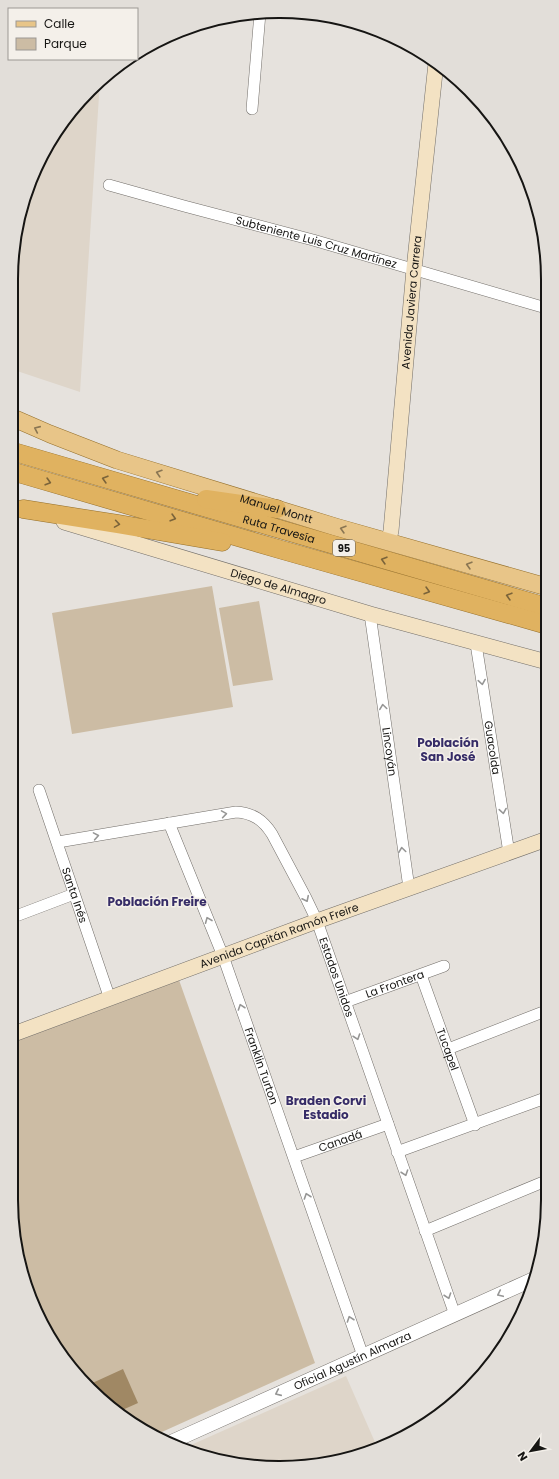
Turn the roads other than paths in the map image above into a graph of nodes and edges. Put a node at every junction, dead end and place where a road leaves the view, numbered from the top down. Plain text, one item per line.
1 (259, 19) edge
2 (435, 69) edge
3 (252, 109) dead end
4 (109, 185) dead end
5 (414, 269) junction
6 (541, 307) edge
7 (18, 420) edge
8 (18, 453) edge
9 (18, 473) edge
10 (142, 490) junction
11 (18, 507) edge
12 (18, 507) edge
13 (277, 509) junction
14 (388, 542) junction
15 (282, 550) junction
16 (541, 586) edge
17 (541, 605) edge
18 (370, 614) junction
19 (541, 623) edge
20 (476, 644) junction
21 (541, 660) edge
22 (39, 790) dead end
23 (169, 823) junction
24 (541, 841) edge
25 (58, 842) junction
26 (509, 852) junction
27 (408, 888) junction
28 (74, 894) junction
29 (18, 915) edge
30 (317, 921) junction
31 (223, 956) junction
32 (444, 966) dead end
33 (421, 974) junction
34 (110, 999) junction
35 (345, 1002) junction
36 (541, 1013) edge
37 (18, 1032) edge
38 (448, 1049) junction
39 (541, 1100) edge
40 (388, 1124) junction
41 (475, 1125) junction
42 (398, 1152) junction
43 (294, 1157) junction
44 (541, 1183) edge
45 (425, 1231) junction
46 (528, 1282) edge
47 (455, 1315) junction
48 (363, 1356) junction
49 (176, 1440) edge

1 - 3 street
2 - 5 main road, Avenida Javiera Carrera
4 - 5 street, Subteniente Luis Cruz Martínez
5 - 6 street, Subteniente Luis Cruz Martínez
5 - 14 main road, Avenida Javiera Carrera
13 -> 7 main road, Manuel Montt
10 -> 8 highway, Ruta Travesía / 95
9 -> 15 highway, Ruta Travesía / 95
10 - 13 highway
17 -> 10 highway, Ruta Travesía / 95
11 -> 15 highway
12 - 18 main road, Diego de Almagro
14 -> 13 main road, Manuel Montt
16 -> 14 main road, Manuel Montt
15 -> 19 highway, Ruta Travesía / 95
18 - 20 main road, Diego de Almagro
27 -> 18 street, Lincoyán
20 - 21 main road, Diego de Almagro
20 -> 26 street, Guacolda
22 - 25 street, Santa Inés
25 -> 23 street, Estados Unidos
23 -> 30 street, Estados Unidos
31 -> 23 street, Franklin Turton
24 - 26 main road, Avenida Capitán Ramón Freire
25 - 28 street, Santa Inés
26 - 27 main road, Avenida Capitán Ramón Freire
27 - 30 main road, Avenida Capitán Ramón Freire
28 - 29 street
28 - 34 street, Santa Inés
30 - 31 main road, Avenida Capitán Ramón Freire
30 - 35 street, Estados Unidos
31 - 34 main road, Avenida Capitán Ramón Freire
43 -> 31 street, Franklin Turton
32 - 33 street, La Frontera
33 - 35 street, La Frontera
33 - 38 street, Tucapel
34 - 37 main road, Avenida Capitán Ramón Freire
35 -> 40 street, Estados Unidos
36 - 38 street
38 - 41 street, Tucapel
39 - 41 street
40 - 42 street, Estados Unidos
40 - 43 street, Canadá
41 - 42 street
42 -> 45 street, Estados Unidos
48 -> 43 street, Franklin Turton
44 - 45 street
45 -> 47 street, Estados Unidos
46 -> 47 street, Oficial Agustín Almarza
47 - 48 street, Oficial Agustín Almarza
48 -> 49 street, Oficial Agustín Almarza

